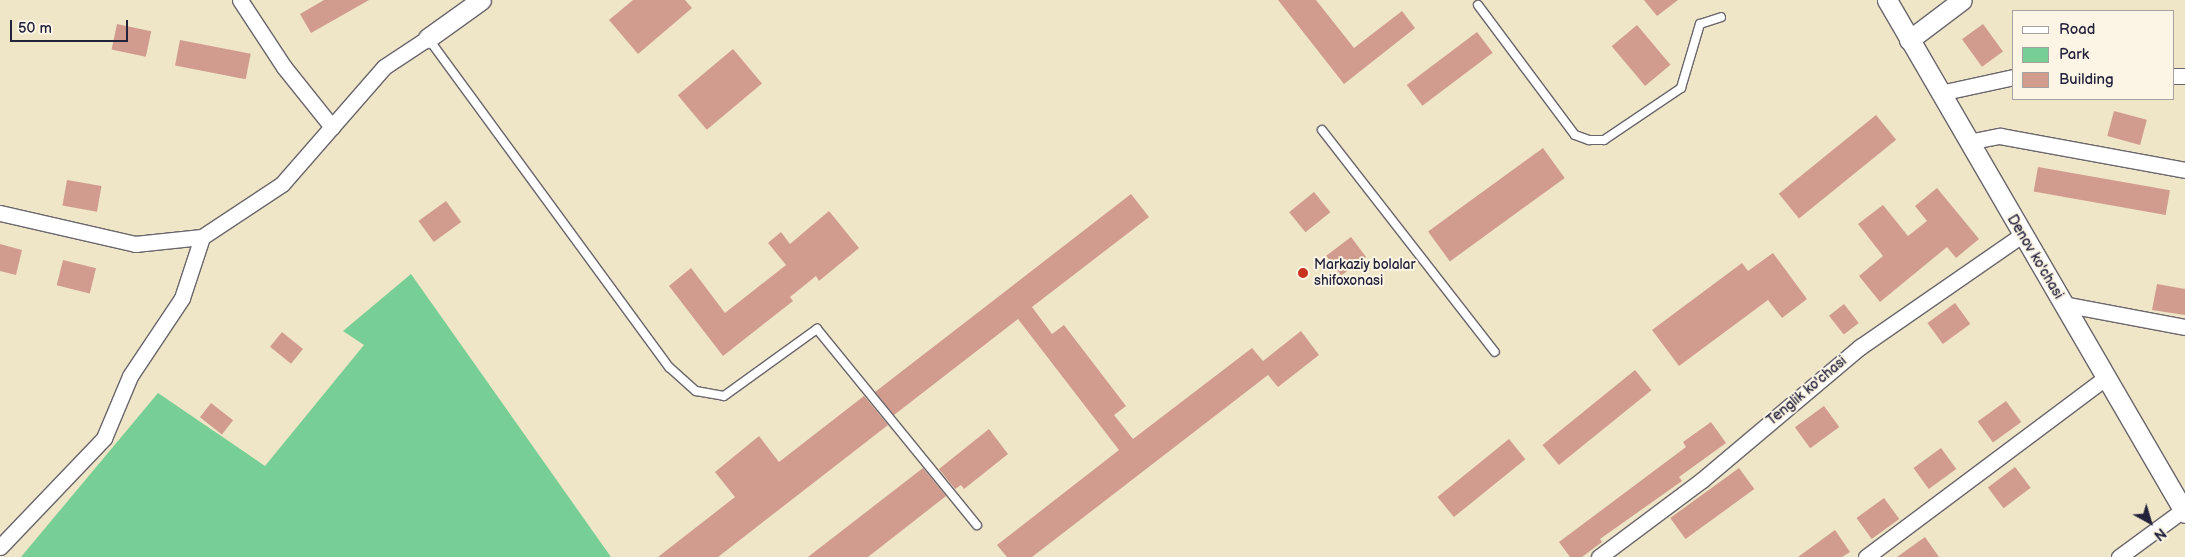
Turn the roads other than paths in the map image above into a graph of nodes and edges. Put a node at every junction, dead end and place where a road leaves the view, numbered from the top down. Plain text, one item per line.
1 (240, 0) edge
2 (481, 0) edge
3 (1887, 0) edge
4 (1962, 0) edge
5 (1478, 5) dead end
6 (1721, 17) dead end
7 (428, 38) junction
8 (1909, 40) junction
9 (2012, 77) edge
10 (1940, 93) junction
11 (332, 127) junction
12 (1322, 130) dead end
13 (1968, 142) junction
14 (2185, 170) edge
15 (0, 213) edge
16 (2022, 235) junction
17 (202, 238) junction
18 (2063, 304) junction
19 (2185, 328) edge
20 (1495, 352) dead end
21 (2104, 379) junction
22 (2184, 512) edge
23 (977, 525) dead end
24 (0, 547) edge
25 (1599, 557) edge
26 (1866, 557) edge
27 (2120, 557) edge

1 - 11 street
2 - 7 street
3 - 8 street, Denov ko'chasi
4 - 8 street
5 - 6 lane
7 - 11 street
7 - 23 lane
8 - 10 street, Denov ko'chasi
9 - 10 street
10 - 13 street, Denov ko'chasi
11 - 17 street
12 - 20 lane
13 - 14 street
13 - 16 street, Denov ko'chasi
15 - 17 street
16 - 18 street, Denov ko'chasi
16 - 25 street, Tenglik ko'chasi
17 - 24 street
18 - 19 street
18 - 21 street, Denov ko'chasi
21 - 22 street, Denov ko'chasi
21 - 26 street
22 - 27 street

